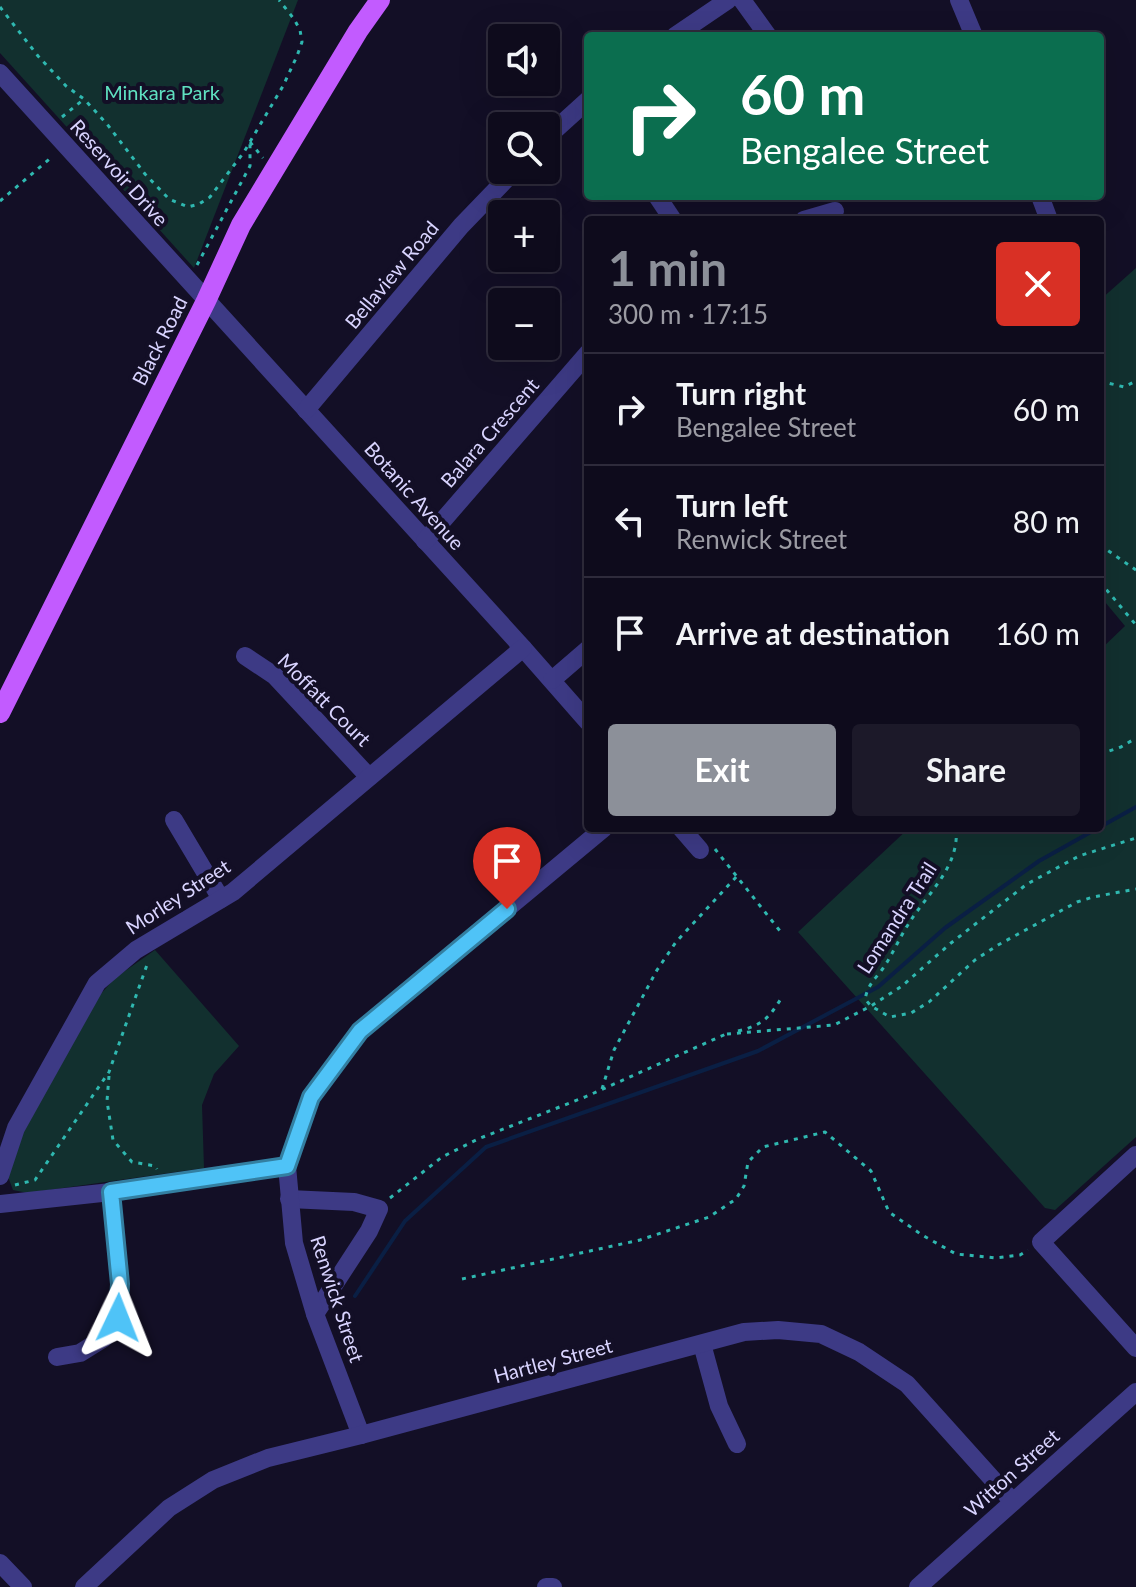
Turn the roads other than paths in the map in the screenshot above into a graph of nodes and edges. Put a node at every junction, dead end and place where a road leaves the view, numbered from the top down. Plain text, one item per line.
1 (380, 0) edge
2 (728, 0) edge
3 (742, 0) edge
4 (959, 0) edge
5 (681, 32) edge
6 (765, 32) edge
7 (972, 32) edge
8 (0, 73) edge
9 (584, 104) edge
10 (560, 125) edge
11 (502, 184) edge
12 (835, 211) dead end
13 (818, 216) edge
14 (206, 301) junction
15 (584, 358) edge
16 (306, 410) junction
17 (425, 541) junction
18 (523, 648) junction
19 (584, 652) edge
20 (245, 656) dead end
21 (552, 680) junction
22 (0, 713) edge
23 (584, 717) edge
24 (369, 777) junction
25 (174, 820) dead end
26 (599, 832) edge
27 (684, 832) edge
28 (700, 850) road end
29 (221, 899) junction
30 (1136, 1155) edge
31 (287, 1166) junction
32 (6, 1181) edge
33 (111, 1192) junction
34 (289, 1199) junction
35 (0, 1204) edge
36 (315, 1314) junction
37 (702, 1344) junction
38 (1136, 1348) edge
39 (57, 1357) dead end
40 (1136, 1392) edge
41 (361, 1435) junction
42 (737, 1444) dead end
43 (1013, 1502) junction
44 (0, 1563) edge
45 (23, 1587) edge
46 (84, 1587) edge
47 (546, 1587) edge
48 (553, 1587) edge
49 (918, 1587) edge

1 - 14 main road, Black Road
2 - 5 street
3 - 6 street
4 - 7 street
8 - 14 street, Reservoir Drive
9 - 10 street
11 - 16 street, Bellaview Road
12 - 13 street
14 - 16 street, Botanic Avenue
14 - 22 main road, Black Road
15 - 17 street, Balara Crescent
16 - 17 street, Botanic Avenue
17 - 18 street, Botanic Avenue
18 - 21 street, Botanic Avenue
18 - 24 street, Morley Street
19 - 21 street
20 - 24 street, Moffatt Court
21 - 23 street, Botanic Avenue
24 - 29 street, Morley Street
25 - 29 street
26 - 31 street, Renwick Street
27 - 28 street
29 - 32 street, Morley Street
30 - 38 street
31 - 33 street
31 - 34 street, Renwick Street
33 - 35 street
33 - 39 street
34 - 36 street, Renwick Street
34 - 36 street
36 - 41 street, Renwick Street
37 - 41 street, Hartley Street
37 - 42 street
37 - 43 street, Hartley Street
40 - 43 street, Witton Street
41 - 46 street, Hartley Street
43 - 49 street, Witton Street
44 - 45 street
47 - 48 street

